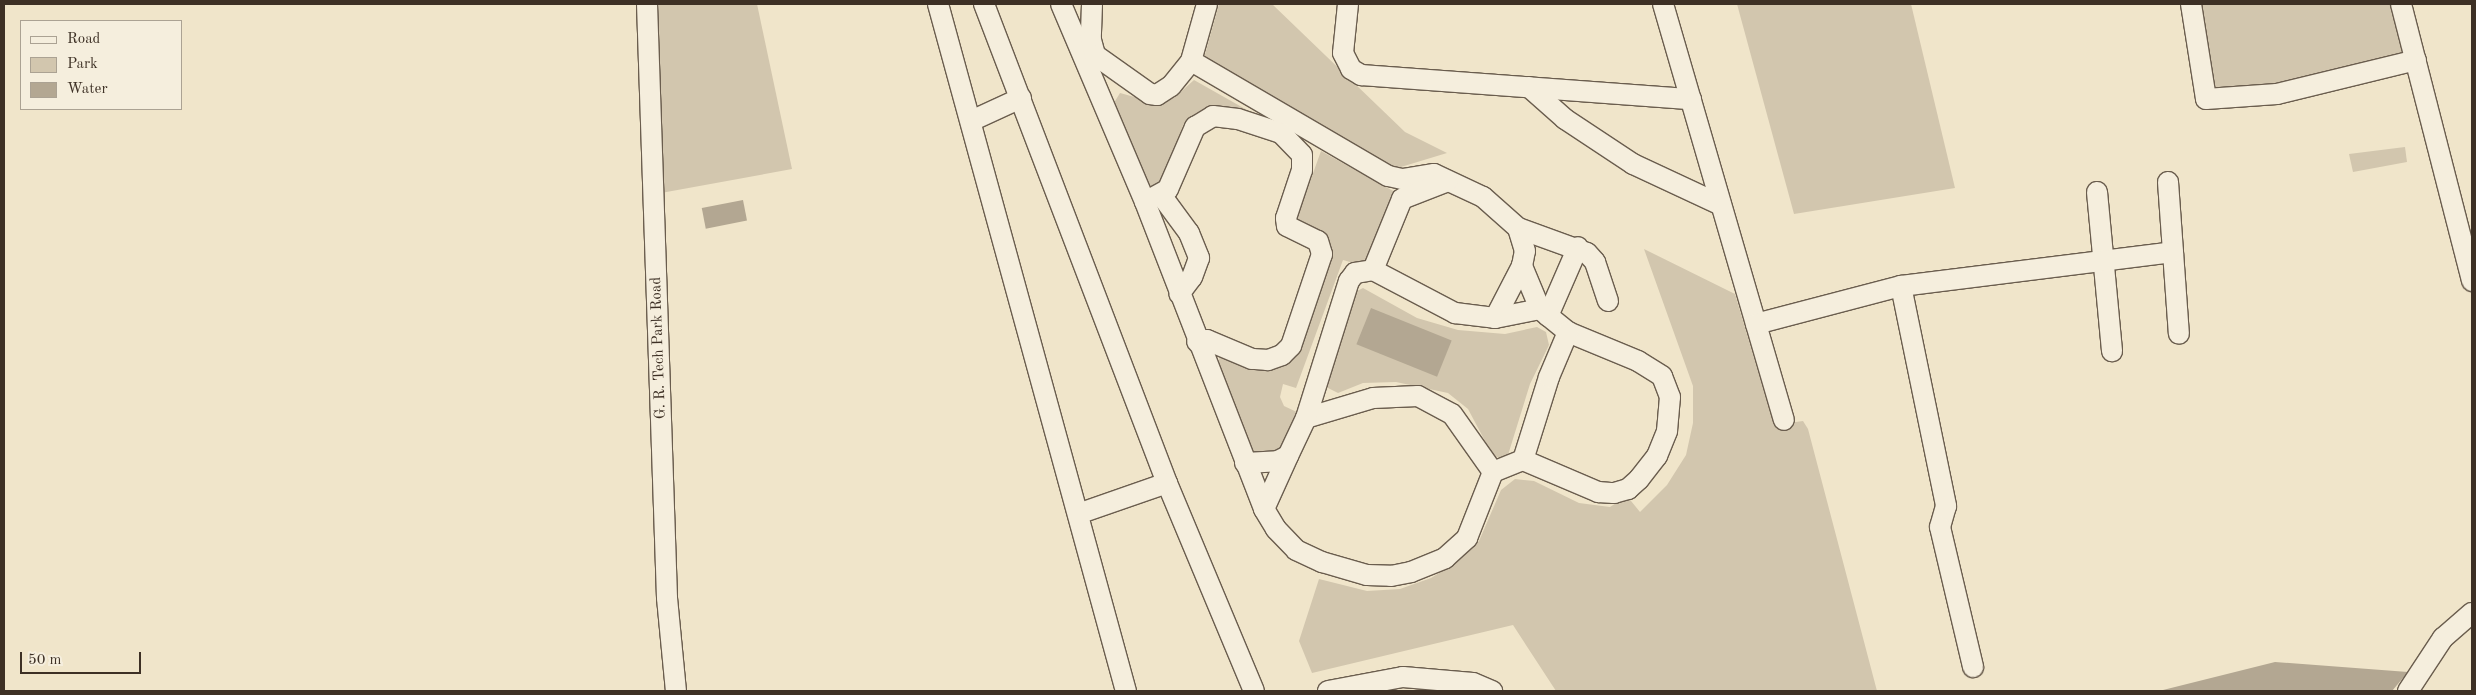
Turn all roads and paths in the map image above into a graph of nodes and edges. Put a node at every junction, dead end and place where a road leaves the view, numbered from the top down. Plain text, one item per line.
1 (647, 4) edge
2 (938, 4) edge
3 (984, 4) edge
4 (1061, 4) edge
5 (1092, 4) edge
6 (1206, 4) edge
7 (1348, 4) edge
8 (1663, 4) edge
9 (2191, 4) edge
10 (2401, 4) edge
11 (2416, 60) junction
12 (1191, 62) junction
13 (1528, 88) junction
14 (1021, 98) junction
15 (1691, 99) junction
16 (971, 121) junction
17 (1314, 133) junction
18 (1302, 155) junction
19 (1448, 181) junction
20 (2168, 182) dead end
21 (2097, 192) dead end
22 (1153, 199) junction
23 (1721, 205) junction
24 (1518, 228) junction
25 (1578, 247) junction
26 (2173, 252) junction
27 (2104, 260) junction
28 (1522, 266) junction
29 (1374, 270) junction
30 (2472, 281) edge
31 (1901, 286) junction
32 (1179, 294) junction
33 (1608, 301) dead end
34 (1544, 312) junction
35 (1495, 318) junction
36 (1756, 324) junction
37 (1568, 332) junction
38 (2179, 334) dead end
39 (1197, 342) junction
40 (2112, 351) dead end
41 (1306, 418) junction
42 (1784, 420) dead end
43 (1288, 456) junction
44 (1523, 460) junction
45 (1245, 463) junction
46 (1493, 472) junction
47 (1167, 483) junction
48 (1264, 509) junction
49 (1078, 514) junction
50 (2472, 613) edge
51 (1973, 667) dead end
52 (676, 691) edge
53 (1126, 691) edge
54 (1254, 691) edge
55 (1328, 691) edge
56 (1492, 691) edge
57 (2408, 691) edge

1 - 52 street, G. R. Tech Park Road
2 - 16 street
3 - 14 street
4 - 22 street
5 - 12 street
6 - 12 street
7 - 13 street
8 - 15 street
9 - 11 street
10 - 11 street
11 - 30 street
12 - 17 street
13 - 15 street
13 - 23 street
14 - 16 street
14 - 47 street
15 - 23 street
16 - 49 street
17 - 18 street
17 - 19 street
18 - 22 street
18 - 39 street
19 - 24 street
19 - 29 street
20 - 26 street
21 - 27 street
22 - 32 street
22 - 32 street
23 - 36 street
24 - 25 street
24 - 28 street
25 - 33 street
25 - 34 street
26 - 27 street
26 - 38 street
27 - 31 street
27 - 40 street
28 - 34 street
28 - 35 street
29 - 35 street
29 - 41 street
31 - 36 street
31 - 51 street
32 - 39 street
34 - 35 street
34 - 37 street
36 - 42 street
37 - 44 street
37 - 44 street
39 - 45 street
41 - 43 street
41 - 46 street
43 - 45 street
43 - 48 street
44 - 46 street
45 - 48 street
46 - 48 street
47 - 49 street
47 - 54 street
49 - 53 street
50 - 57 street
55 - 56 street

